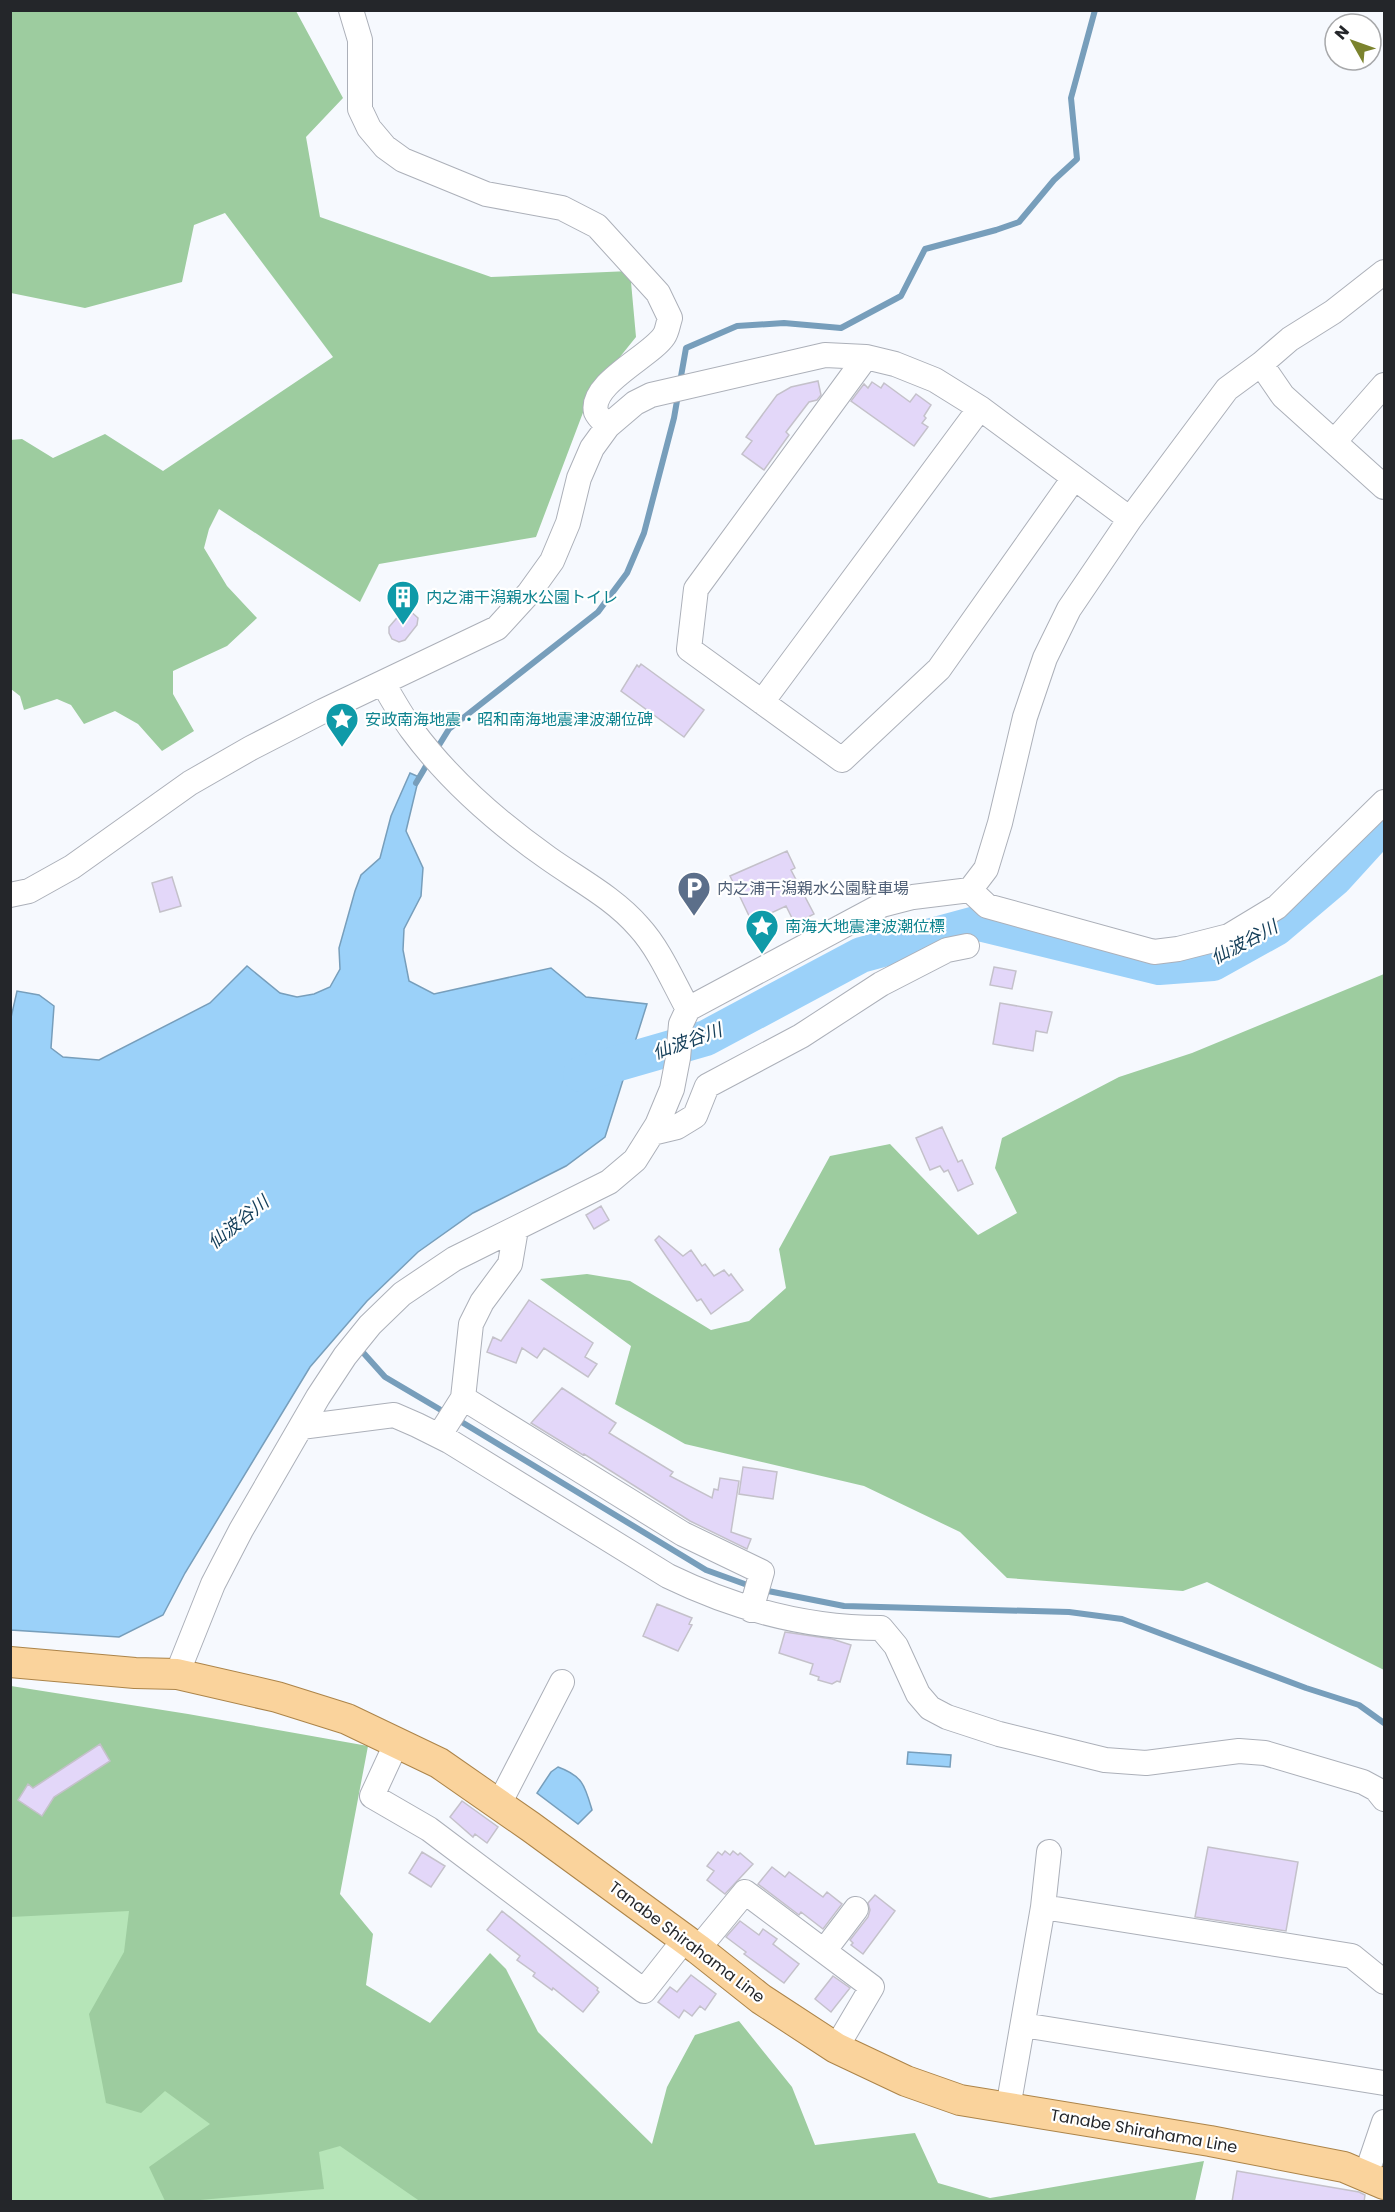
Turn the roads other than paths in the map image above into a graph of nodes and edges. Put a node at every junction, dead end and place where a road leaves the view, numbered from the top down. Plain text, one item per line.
1 (351, 10) edge
2 (1384, 272) edge
3 (866, 357) junction
4 (1261, 364) junction
5 (1384, 385) edge
6 (980, 408) junction
7 (608, 426) junction
8 (1334, 442) junction
9 (1074, 478) junction
10 (1384, 487) edge
11 (1130, 519) junction
12 (383, 683) junction
13 (762, 702) junction
14 (1384, 802) edge
15 (970, 890) junction
16 (10, 896) edge
17 (967, 946) dead end
18 (684, 1016) junction
19 (655, 1129) junction
20 (516, 1229) junction
21 (460, 1403) junction
22 (301, 1427) junction
23 (442, 1432) junction
24 (755, 1596) junction
25 (10, 1662) edge
26 (177, 1674) junction
27 (562, 1682) dead end
28 (396, 1742) junction
29 (1384, 1799) edge
30 (499, 1804) junction
31 (1049, 1851) dead end
32 (1043, 1906) junction
33 (856, 1909) dead end
34 (691, 1944) junction
35 (824, 1951) junction
36 (1384, 1982) edge
37 (1023, 2025) junction
38 (836, 2048) junction
39 (1384, 2083) edge
40 (1008, 2108) junction
41 (1384, 2122) edge
42 (1375, 2180) edge

1 - 7 street
2 - 4 street
3 - 6 street
3 - 7 street
3 - 13 street
4 - 8 street
4 - 11 street
5 - 8 street
6 - 9 street
6 - 13 street
7 - 12 street
8 - 10 street
9 - 11 street
9 - 13 street
11 - 15 street
12 - 16 street
12 - 18 street
14 - 15 street
15 - 18 street
17 - 19 street
18 - 19 street
19 - 20 street
20 - 21 street
20 - 22 street
21 - 23 street
21 - 24 street
22 - 23 street
22 - 26 street
23 - 24 street
24 - 29 street
25 - 26 main road, Tanabe Shirahama Line
26 - 28 main road, Tanabe Shirahama Line
27 - 30 street
28 - 30 main road, Tanabe Shirahama Line
28 - 34 street
30 - 34 main road, Tanabe Shirahama Line
31 - 32 street
32 - 36 street
32 - 37 street
33 - 35 street
34 - 35 street
34 - 38 main road, Tanabe Shirahama Line
35 - 38 street
37 - 39 street
37 - 40 street
38 - 40 main road, Tanabe Shirahama Line
40 - 42 main road, Tanabe Shirahama Line
41 - 42 street

